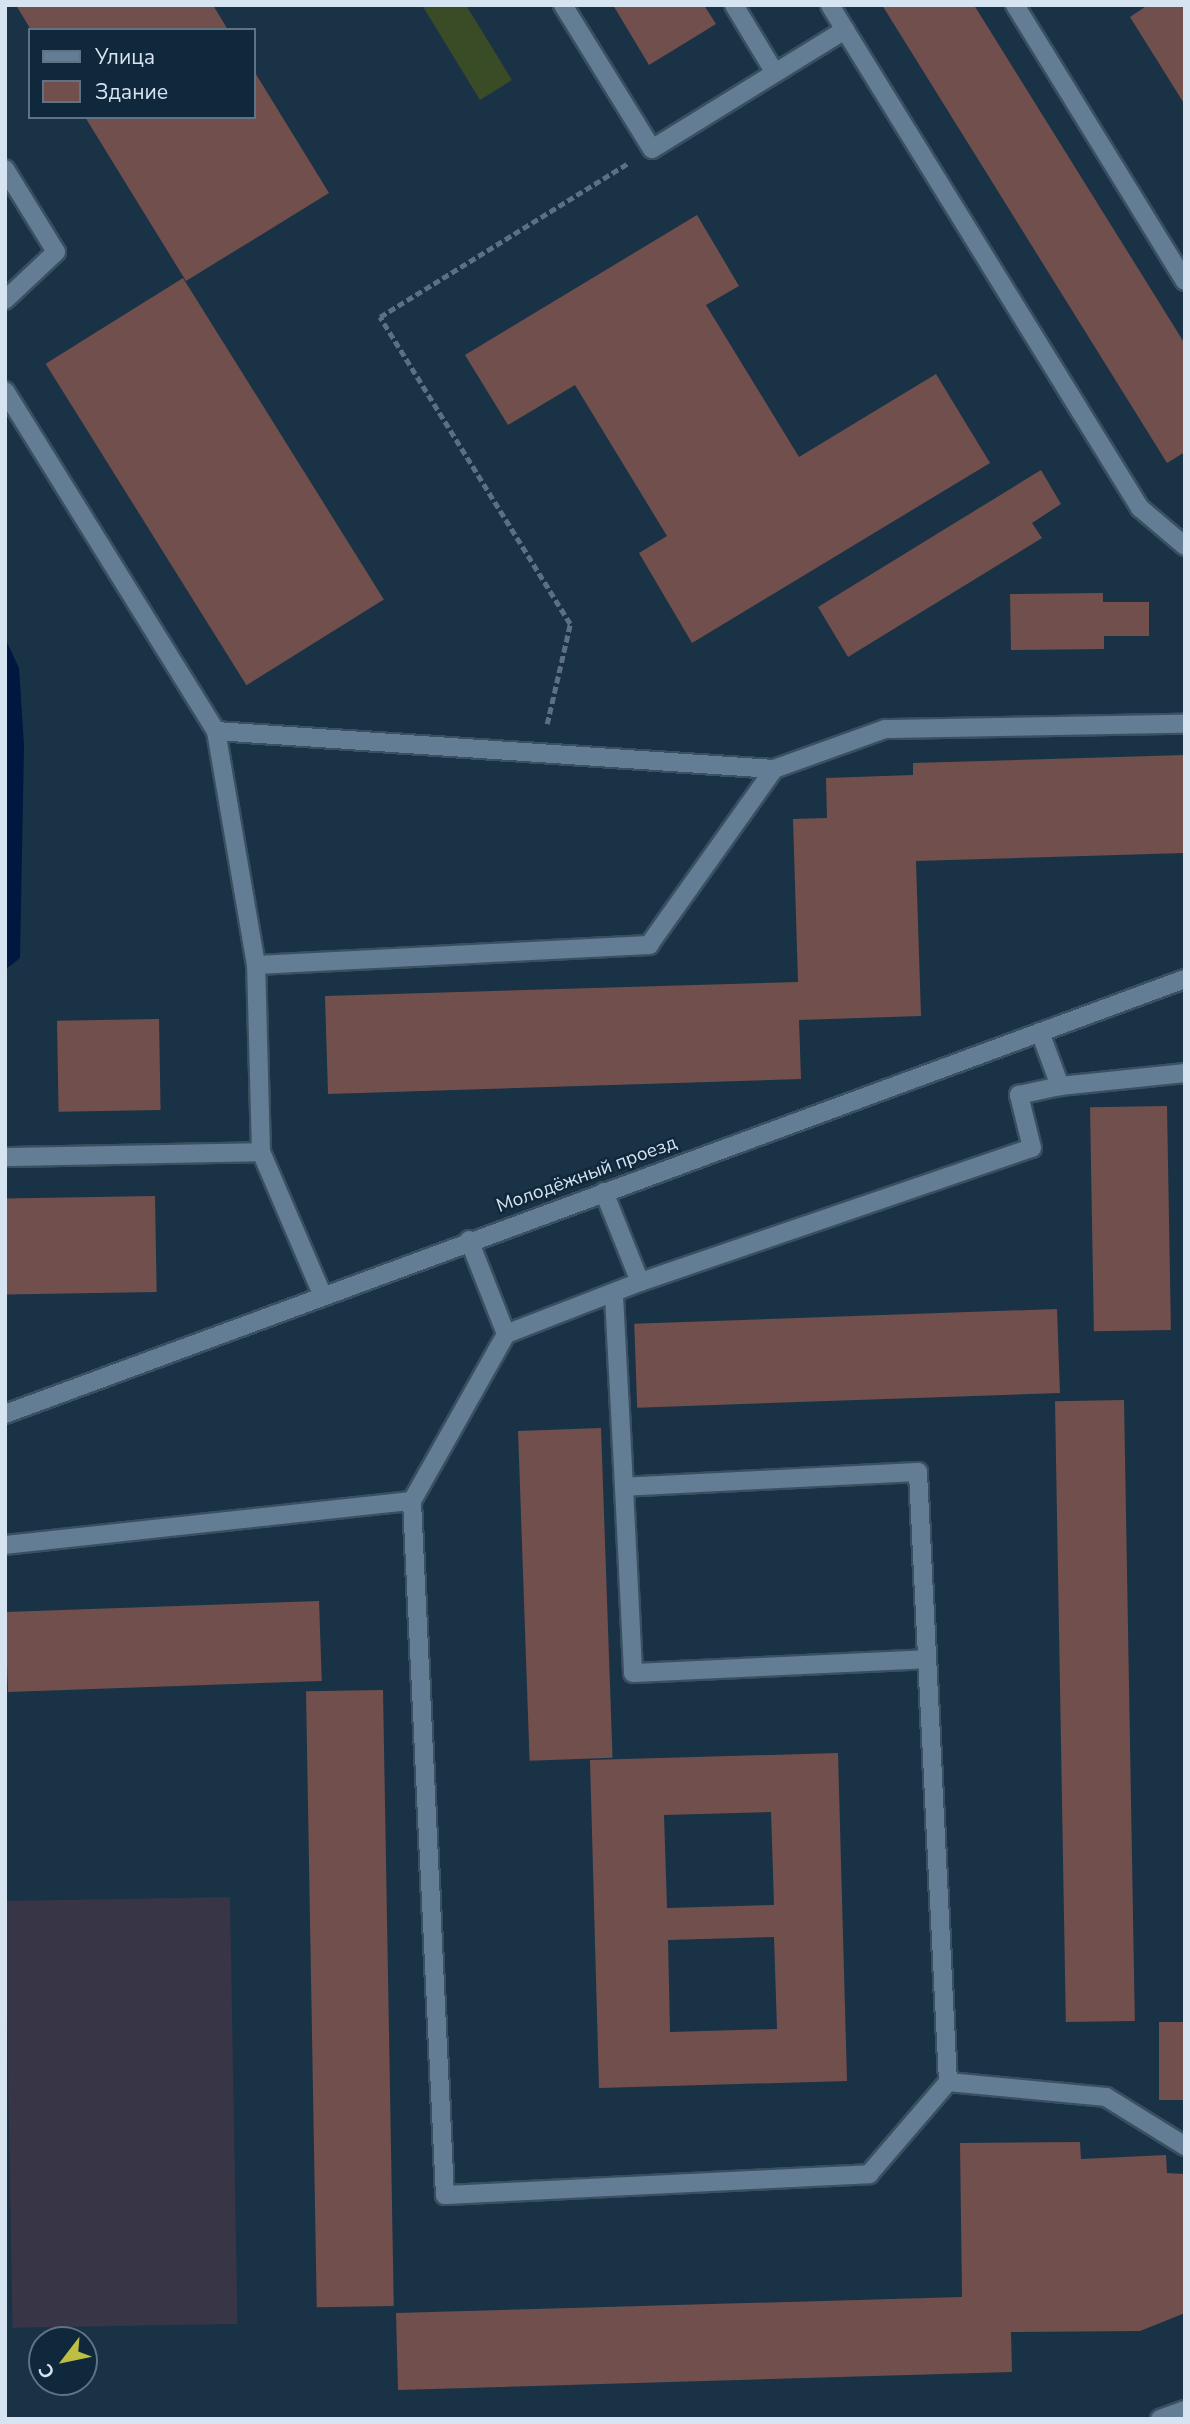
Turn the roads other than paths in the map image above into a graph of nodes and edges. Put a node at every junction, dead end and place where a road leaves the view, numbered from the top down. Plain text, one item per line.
1 (563, 5) edge
2 (734, 5) edge
3 (830, 5) edge
4 (1015, 5) edge
5 (845, 30) junction
6 (775, 73) junction
7 (5, 169) edge
8 (1185, 281) edge
9 (5, 300) edge
10 (5, 391) edge
11 (1185, 546) edge
12 (1185, 723) edge
13 (216, 731) junction
14 (774, 769) junction
15 (256, 965) junction
16 (1185, 979) edge
17 (1040, 1032) junction
18 (1185, 1073) edge
19 (1060, 1086) junction
20 (261, 1152) junction
21 (5, 1157) edge
22 (604, 1192) junction
23 (470, 1240) junction
24 (640, 1282) junction
25 (322, 1294) junction
26 (614, 1295) junction
27 (506, 1334) junction
28 (5, 1414) edge
29 (624, 1487) junction
30 (412, 1501) junction
31 (5, 1545) edge
32 (927, 1658) junction
33 (948, 2082) junction
34 (1185, 2146) edge
35 (1185, 2410) edge
36 (1160, 2419) edge

1 - 6 street
2 - 6 street
3 - 5 street
4 - 8 street
5 - 6 street
5 - 11 street
7 - 9 street
10 - 13 street
12 - 14 street
13 - 14 street
13 - 15 street
14 - 15 street
15 - 20 street
16 - 17 street, Молодёжный проезд
17 - 19 street
17 - 22 street, Молодёжный проезд
18 - 19 street
19 - 24 street
20 - 21 street
20 - 25 street
22 - 23 street, Молодёжный проезд
22 - 24 street
23 - 25 street, Молодёжный проезд
23 - 27 street
24 - 26 street
25 - 28 street, Молодёжный проезд
26 - 27 street
26 - 29 street
27 - 30 street
29 - 32 street
29 - 32 street
30 - 31 street
30 - 33 street
32 - 33 street
33 - 34 street
35 - 36 street

